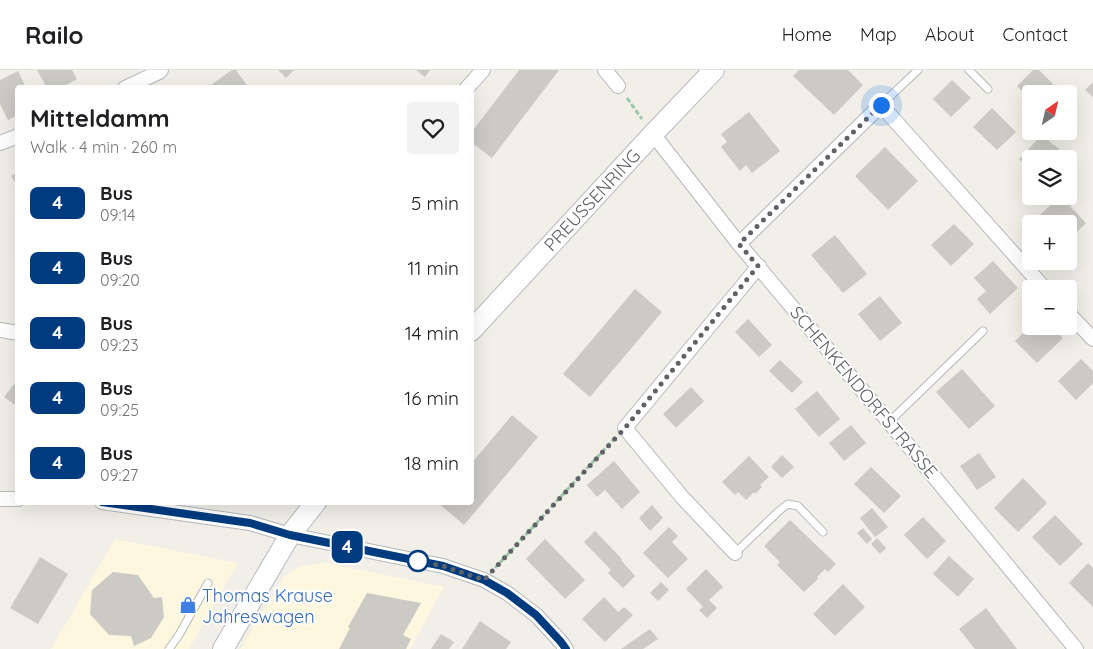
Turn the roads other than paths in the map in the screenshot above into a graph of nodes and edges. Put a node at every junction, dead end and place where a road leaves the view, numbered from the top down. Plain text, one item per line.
1 (162, 70) edge
2 (484, 70) edge
3 (605, 70) edge
4 (714, 70) edge
5 (918, 70) edge
6 (969, 70) edge
7 (131, 85) edge
8 (471, 85) edge
9 (618, 86) road end
10 (988, 89) dead end
11 (881, 105) junction
12 (653, 134) junction
13 (15, 137) edge
14 (0, 144) edge
15 (739, 244) junction
16 (758, 266) junction
17 (1037, 280) edge
18 (1077, 323) edge
19 (474, 327) edge
20 (0, 330) edge
21 (983, 331) dead end
22 (15, 332) edge
23 (1093, 340) edge
24 (889, 422) junction
25 (0, 499) edge
26 (15, 499) edge
27 (123, 505) edge
28 (314, 505) edge
29 (823, 532) dead end
30 (290, 535) junction
31 (735, 553) joint
32 (208, 583) dead end
33 (169, 649) edge
34 (223, 649) edge
35 (566, 649) edge
36 (1076, 649) edge

1 - 7 street
2 - 8 street
3 - 9 street
4 - 12 street, PREUSSENRING
5 - 11 lane
6 - 10 lane
11 - 15 street
11 - 17 street
12 - 15 street, SCHENKENDORFSTRASSE
12 - 19 street, PREUSSENRING
13 - 14 street
15 - 16 street, SCHENKENDORFSTRASSE
16 - 24 street, SCHENKENDORFSTRASSE
16 - 31 street
18 - 23 street
20 - 22 street
21 - 24 lane
24 - 36 street, SCHENKENDORFSTRASSE
25 - 26 street
27 - 30 street
28 - 30 street
29 - 31 lane
30 - 34 street
30 - 35 street
32 - 33 lane

